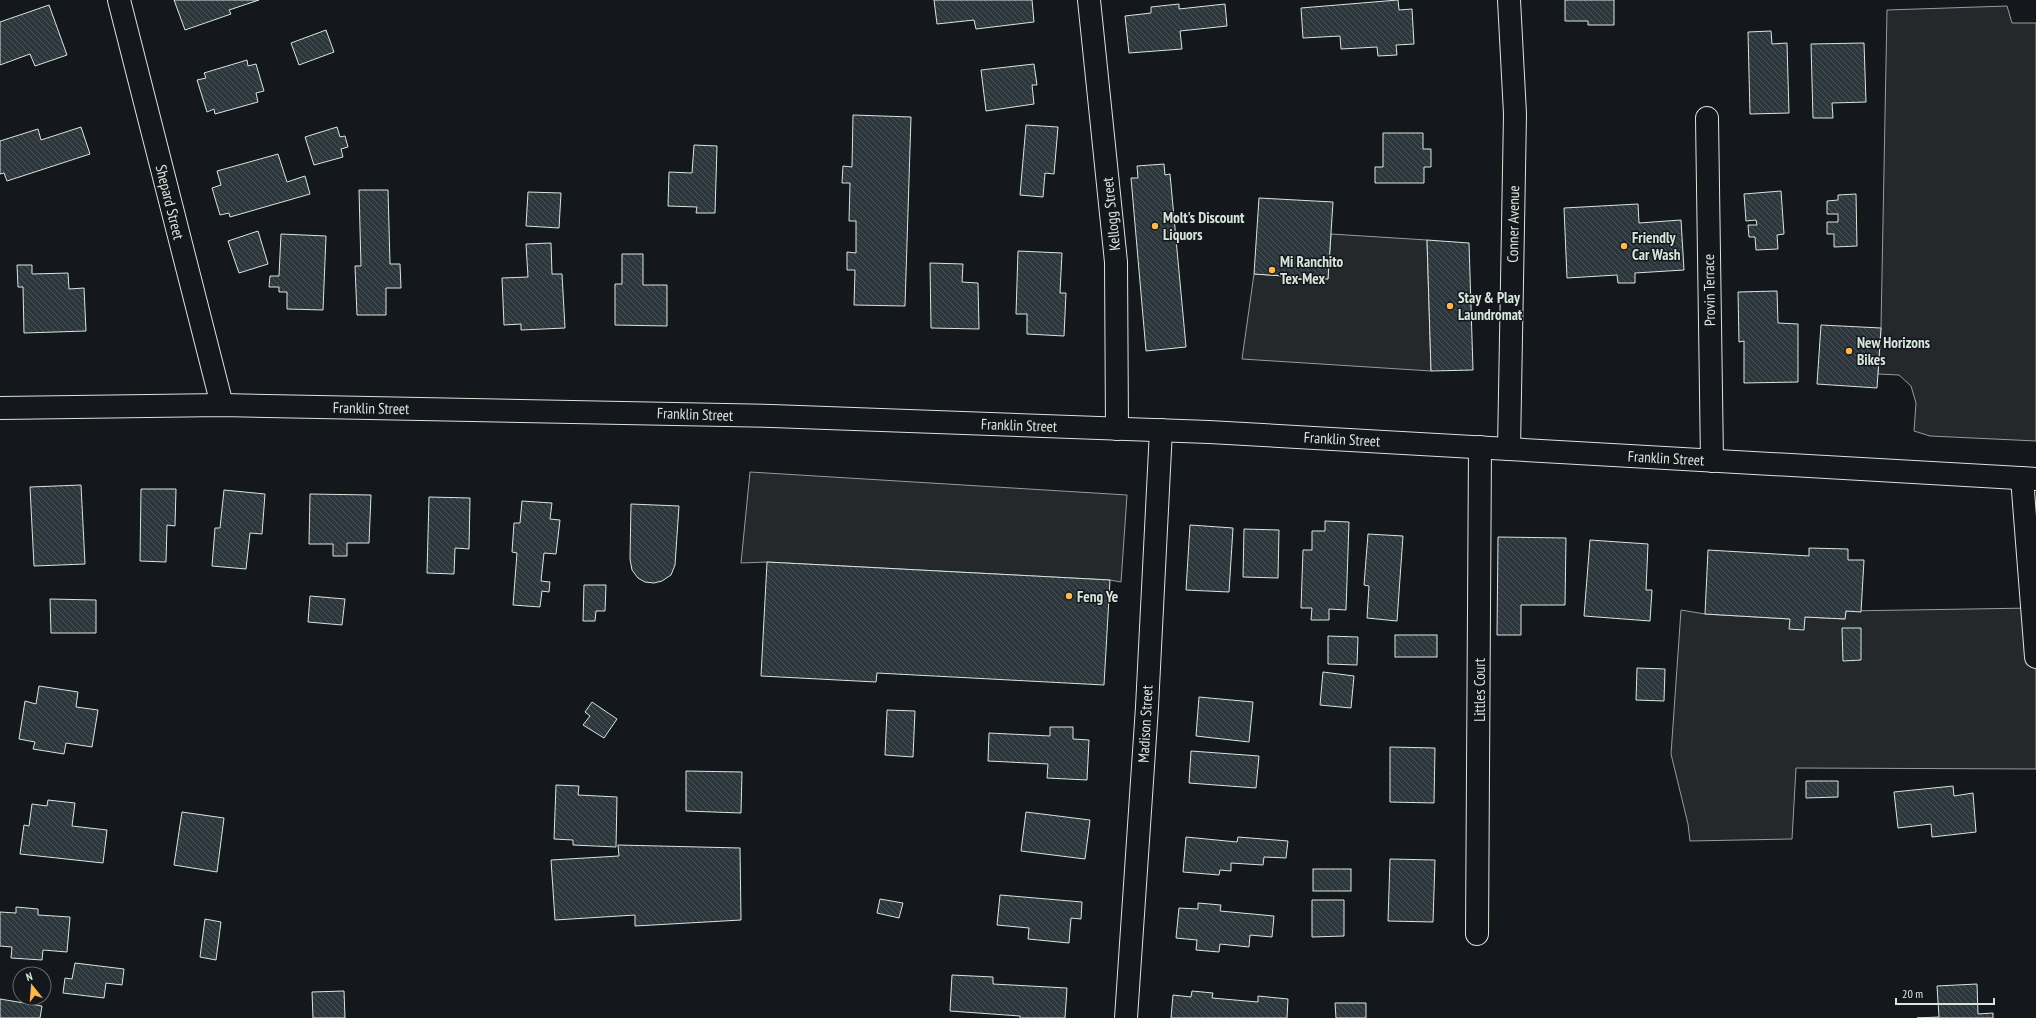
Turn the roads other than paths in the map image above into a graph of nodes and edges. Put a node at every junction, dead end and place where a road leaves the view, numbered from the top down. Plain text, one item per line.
1 (119, 0) edge
2 (1089, 0) edge
3 (1509, 0) edge
4 (1707, 118) dead end
5 (222, 405) junction
6 (0, 408) edge
7 (1117, 428) junction
8 (1161, 430) junction
9 (1480, 447) junction
10 (1509, 449) junction
11 (1712, 461) junction
12 (2029, 479) edge
13 (2036, 657) edge
14 (1477, 934) dead end
15 (1126, 1018) edge

1 - 5 street, Shepard Street
2 - 7 street, Kellogg Street
3 - 10 street, Conner Avenue
4 - 11 street, Provin Terrace
5 - 6 street, Franklin Street
5 - 7 street, Franklin Street
7 - 8 street, Franklin Street
8 - 9 street, Franklin Street
8 - 15 street, Madison Street
9 - 10 street, Franklin Street
9 - 14 street, Littles Court
10 - 11 street, Franklin Street
11 - 12 street, Franklin Street
12 - 13 street

